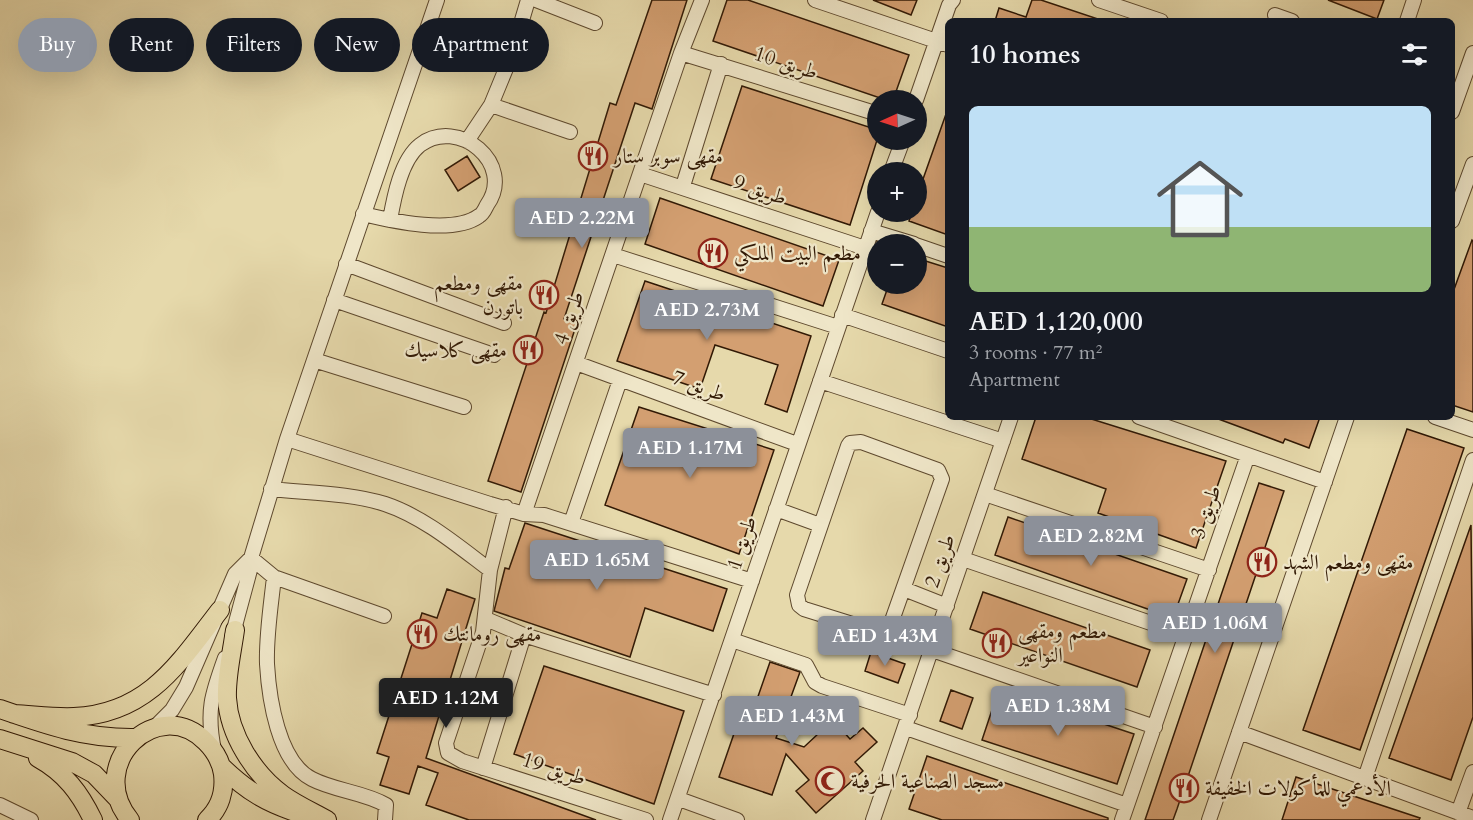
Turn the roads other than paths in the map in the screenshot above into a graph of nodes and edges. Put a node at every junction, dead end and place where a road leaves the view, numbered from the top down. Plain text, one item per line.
1 (437, 0) edge
2 (528, 0) edge
3 (536, 0) edge
4 (702, 0) edge
5 (815, 0) edge
6 (1099, 0) edge
7 (1414, 0) edge
8 (950, 2) edge
9 (1275, 15) dead end
10 (947, 18) edge
11 (1152, 18) edge
12 (1284, 18) edge
13 (1408, 18) edge
14 (595, 23) dead end
15 (945, 28) edge
16 (942, 43) edge
17 (681, 53) junction
18 (1473, 53) edge
19 (720, 64) junction
20 (921, 90) edge
21 (1455, 104) edge
22 (491, 105) junction
23 (867, 111) edge
24 (570, 132) dead end
25 (467, 141) junction
26 (1473, 164) edge
27 (640, 174) junction
28 (683, 186) junction
29 (1455, 212) edge
30 (363, 214) junction
31 (390, 220) junction
32 (874, 222) edge
33 (871, 231) junction
34 (880, 234) edge
35 (865, 248) junction
36 (927, 249) edge
37 (613, 255) junction
38 (945, 255) edge
39 (346, 264) junction
40 (334, 300) junction
41 (840, 321) junction
42 (504, 322) dead end
43 (945, 350) edge
44 (494, 355) dead end
45 (314, 360) junction
46 (576, 363) junction
47 (620, 380) junction
48 (820, 381) junction
49 (464, 407) dead end
50 (1010, 420) edge
51 (1148, 420) edge
52 (1346, 420) edge
53 (1444, 420) edge
54 (1473, 430) edge
55 (287, 439) junction
56 (1003, 441) junction
57 (797, 444) junction
58 (1248, 455) junction
59 (1473, 460) edge
60 (1325, 482) junction
61 (271, 489) junction
62 (985, 494) junction
63 (506, 507) junction
64 (776, 509) junction
65 (525, 514) junction
66 (571, 523) junction
67 (820, 525) junction
68 (251, 558) junction
69 (963, 559) junction
70 (490, 570) junction
71 (1209, 570) junction
72 (274, 577) junction
73 (752, 581) junction
74 (904, 589) junction
75 (947, 606) junction
76 (220, 610) junction
77 (384, 616) dead end
78 (486, 618) junction
79 (235, 630) junction
80 (524, 635) junction
81 (1186, 636) junction
82 (732, 640) junction
83 (932, 650) junction
84 (714, 695) junction
85 (7, 711) edge
86 (908, 721) junction
87 (1155, 727) junction
88 (153, 729) junction
89 (1239, 732) junction
90 (136, 738) junction
91 (4, 740) edge
92 (214, 750) junction
93 (222, 767) junction
94 (483, 768) junction
95 (1473, 772) edge
96 (1365, 778) junction
97 (678, 799) junction
98 (1128, 805) junction
99 (6, 811) edge
100 (123, 812) edge
101 (1458, 813) junction
102 (1473, 818) edge
103 (879, 819) edge
104 (31, 820) edge
105 (93, 820) edge
106 (207, 820) edge
107 (318, 820) edge
108 (327, 820) edge
109 (385, 820) edge
110 (646, 820) edge
111 (670, 820) edge
112 (737, 820) edge
113 (1122, 820) edge
114 (1209, 820) edge

1 - 30 street
2 - 22 street
3 - 14 street
4 - 17 street, طريق 4
5 - 16 street
6 - 11 street
7 - 13 street
8 - 10 street
9 - 12 street
15 - 16 street
16 - 20 street
17 - 19 street, طريق 10
17 - 27 street, طريق 4
18 - 21 street
19 - 23 street, طريق 10
19 - 28 street
22 - 24 street
22 - 25 street
25 - 31 street
25 - 31 street
26 - 29 street
27 - 28 street, طريق 9
27 - 37 street, طريق 4
28 - 35 street, طريق 9
30 - 31 street
30 - 39 street
32 - 33 street, طريق 1
33 - 34 street
33 - 35 street, طريق 1
35 - 41 street, طريق 1
36 - 38 street
37 - 41 street
37 - 46 street, طريق 4
39 - 40 street
39 - 42 street
40 - 44 street
40 - 45 street
41 - 43 street
41 - 48 street, طريق 1
45 - 49 street
45 - 55 street
46 - 47 street, طريق 7
46 - 65 street, طريق 4
47 - 57 street, طريق 7
47 - 66 street
48 - 56 street
48 - 57 street, طريق 1
50 - 56 street, طريق 2
51 - 58 street
52 - 60 street
53 - 54 street
55 - 61 street
55 - 63 street
56 - 62 street, طريق 2
57 - 64 street, طريق 1
58 - 60 street
58 - 71 street, طريق 3
59 - 96 street
60 - 89 street
61 - 68 street
61 - 70 street
62 - 69 street, طريق 2
62 - 71 street
63 - 65 street
63 - 70 street, طريق 19
64 - 67 street
64 - 73 street, طريق 1
65 - 66 street
66 - 73 street
67 - 74 street
67 - 74 street
68 - 72 street
68 - 76 street
68 - 79 street
69 - 75 street, طريق 2
69 - 81 street
70 - 78 street, طريق 19
71 - 81 street, طريق 3
72 - 77 street
72 - 109 street
73 - 82 street, طريق 1
74 - 75 street
75 - 83 street, طريق 2
76 - 85 main road
76 - 88 street
78 - 80 street
78 - 94 street, طريق 19
79 - 92 street
79 - 108 main road
80 - 84 street
80 - 94 street
81 - 87 street, طريق 3
82 - 84 street, طريق 1
82 - 86 street
83 - 86 street, طريق 2
83 - 87 street
84 - 97 street, طريق 1
85 - 90 main road
86 - 98 street
86 - 103 street, طريق 2
87 - 98 street, طريق 3
88 - 90 main road
88 - 92 main road
89 - 96 street
89 - 114 street
90 - 100 main road
91 - 100 main road
91 - 105 main road
92 - 93 main road
93 - 106 main road
93 - 107 main road
94 - 110 street, طريق 19
95 - 101 street
96 - 101 street
97 - 111 street, طريق 1
97 - 112 street
98 - 113 street, طريق 3
99 - 104 street
101 - 102 street

